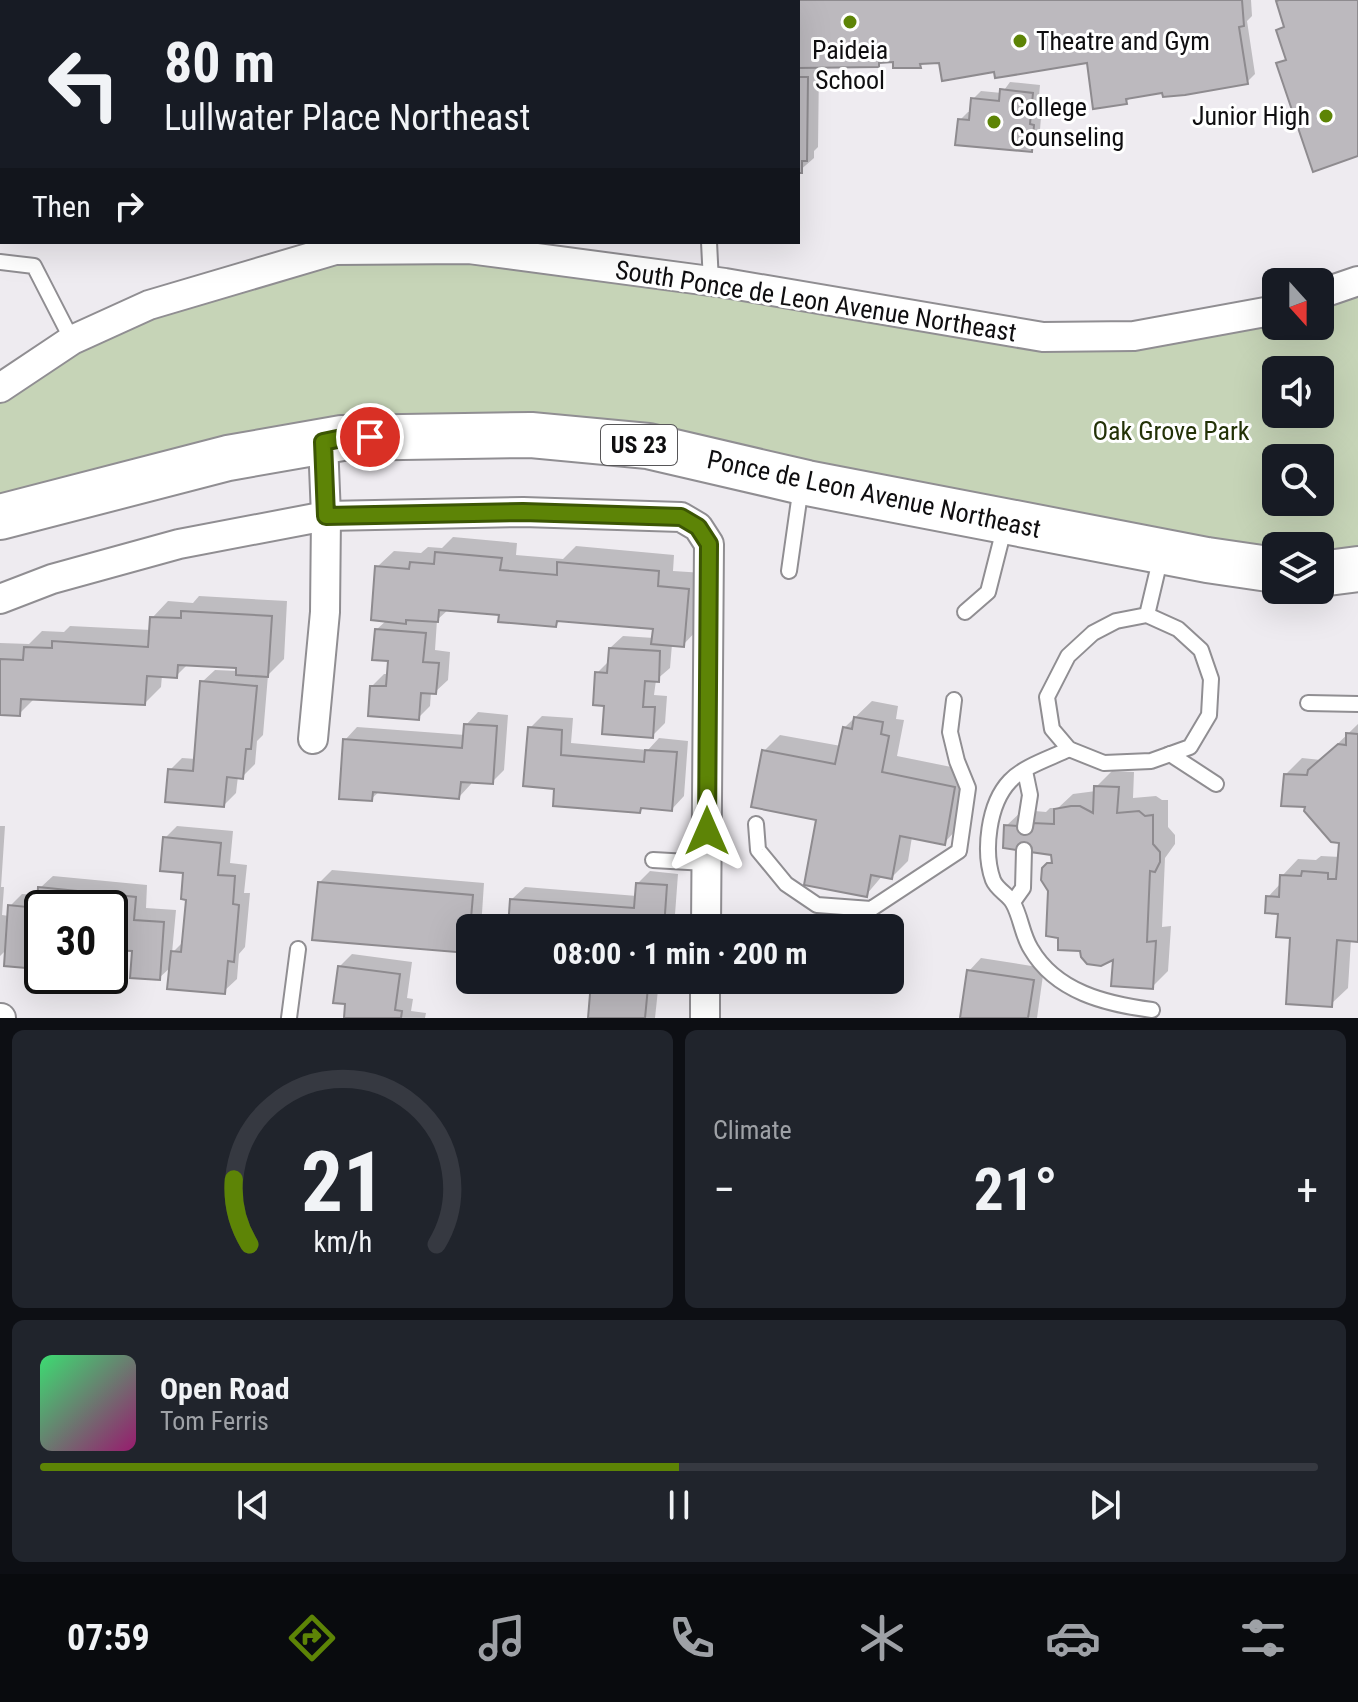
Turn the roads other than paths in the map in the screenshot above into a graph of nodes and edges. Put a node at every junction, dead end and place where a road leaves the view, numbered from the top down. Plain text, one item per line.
1 (709, 244) edge
2 (0, 262) edge
3 (1358, 281) edge
4 (711, 282) junction
5 (1334, 289) edge
6 (1262, 313) edge
7 (72, 340) junction
8 (0, 388) edge
9 (323, 442) junction
10 (802, 482) junction
11 (326, 516) junction
12 (0, 517) edge
13 (1006, 521) junction
14 (1162, 551) junction
15 (1262, 568) edge
16 (1358, 569) edge
17 (789, 571) dead end
18 (1334, 572) edge
19 (0, 599) edge
20 (965, 612) dead end
21 (1147, 615) junction
22 (954, 700) dead end
23 (1308, 703) dead end
24 (1358, 704) edge
25 (313, 739) dead end
26 (1069, 749) junction
27 (1170, 754) junction
28 (1025, 771) junction
29 (1216, 784) dead end
30 (756, 824) dead end
31 (1025, 827) dead end
32 (1024, 850) dead end
33 (653, 860) dead end
34 (706, 863) junction
35 (1013, 902) junction
36 (706, 914) edge
37 (298, 949) dead end
38 (705, 994) edge
39 (1152, 1010) dead end
40 (289, 1018) edge
41 (705, 1018) edge

1 - 4 lane
2 - 7 lane
3 - 5 street
4 - 6 street, South Ponce de Leon Avenue Northeast
4 - 7 street, South Ponce de Leon Avenue Northeast
7 - 8 street, South Ponce de Leon Avenue Northeast
9 - 10 highway, Ponce de Leon Avenue Northeast / US 23
9 - 11 street
9 - 12 highway, Ponce de Leon Avenue Northeast / US 23
10 - 13 highway, Ponce de Leon Avenue Northeast / US 23
10 - 17 lane
11 - 19 street
11 - 25 street
11 - 34 street
13 - 14 highway, Ponce de Leon Avenue Northeast / US 23
13 - 20 lane
14 - 15 highway, Ponce de Leon Avenue Northeast / US 23
14 - 21 lane
16 - 18 highway
21 - 26 lane
21 - 27 lane
22 - 30 lane
23 - 24 lane
26 - 27 lane
26 - 28 lane
27 - 29 lane
28 - 31 lane
28 - 35 lane
32 - 35 lane
33 - 34 lane
34 - 36 street
35 - 39 lane
37 - 40 lane
38 - 41 street

